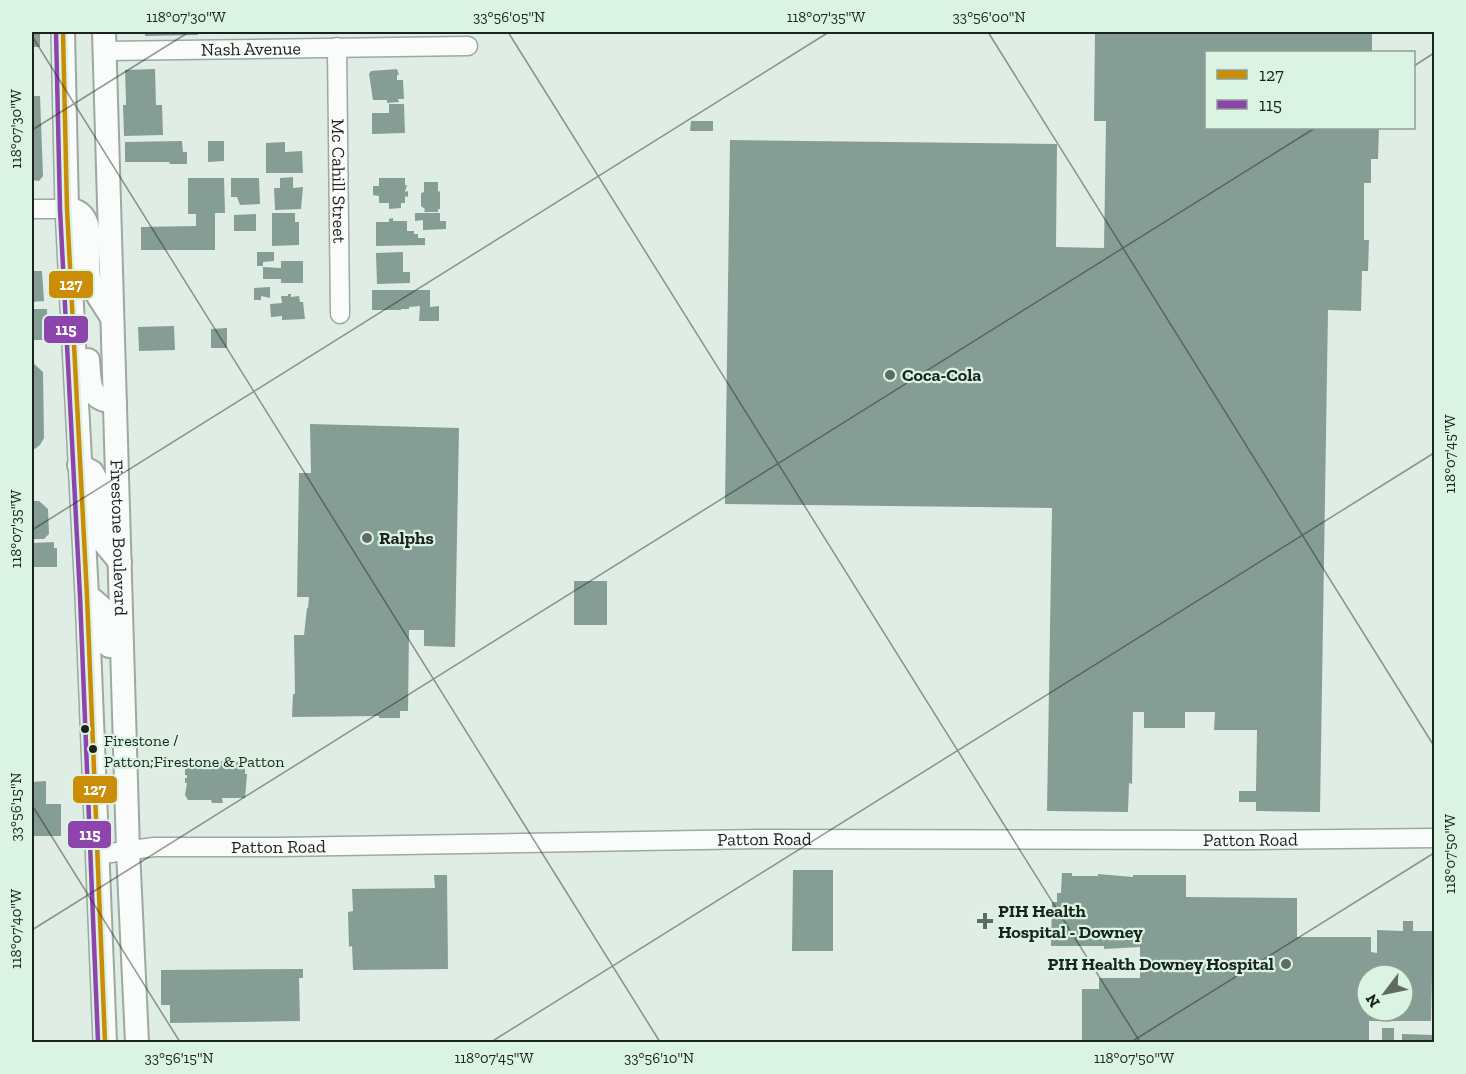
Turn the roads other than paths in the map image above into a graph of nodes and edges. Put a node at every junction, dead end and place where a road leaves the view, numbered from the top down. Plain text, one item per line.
1 (63, 32) edge
2 (104, 41) edge
3 (468, 46) dead end
4 (337, 47) junction
5 (32, 209) edge
6 (67, 209) junction
7 (340, 314) dead end
8 (112, 319) junction
9 (72, 320) junction
10 (115, 402) junction
11 (80, 465) junction
12 (120, 562) junction
13 (87, 596) junction
14 (124, 706) junction
15 (1434, 838) edge
16 (128, 850) junction
17 (96, 855) junction
18 (105, 1042) edge
19 (137, 1042) edge

1 - 6 main road, Firestone Boulevard
2 - 4 street, Nash Avenue
2 - 8 main road, Firestone Boulevard
3 - 4 street, Nash Avenue
4 - 7 street, Mc Cahill Street
5 - 6 street
6 - 8 main road
6 - 9 main road, Firestone Boulevard
8 - 10 main road, Firestone Boulevard
9 - 10 main road
9 - 11 main road, Firestone Boulevard
10 - 12 main road, Firestone Boulevard
11 - 12 main road
11 - 13 main road, Firestone Boulevard
12 - 14 main road, Firestone Boulevard
13 - 14 main road
13 - 17 main road, Firestone Boulevard
14 - 16 main road, Firestone Boulevard
15 - 16 street, Patton Road
16 - 17 street, Patton Road
16 - 19 main road, Firestone Boulevard
17 - 18 main road, Firestone Boulevard

